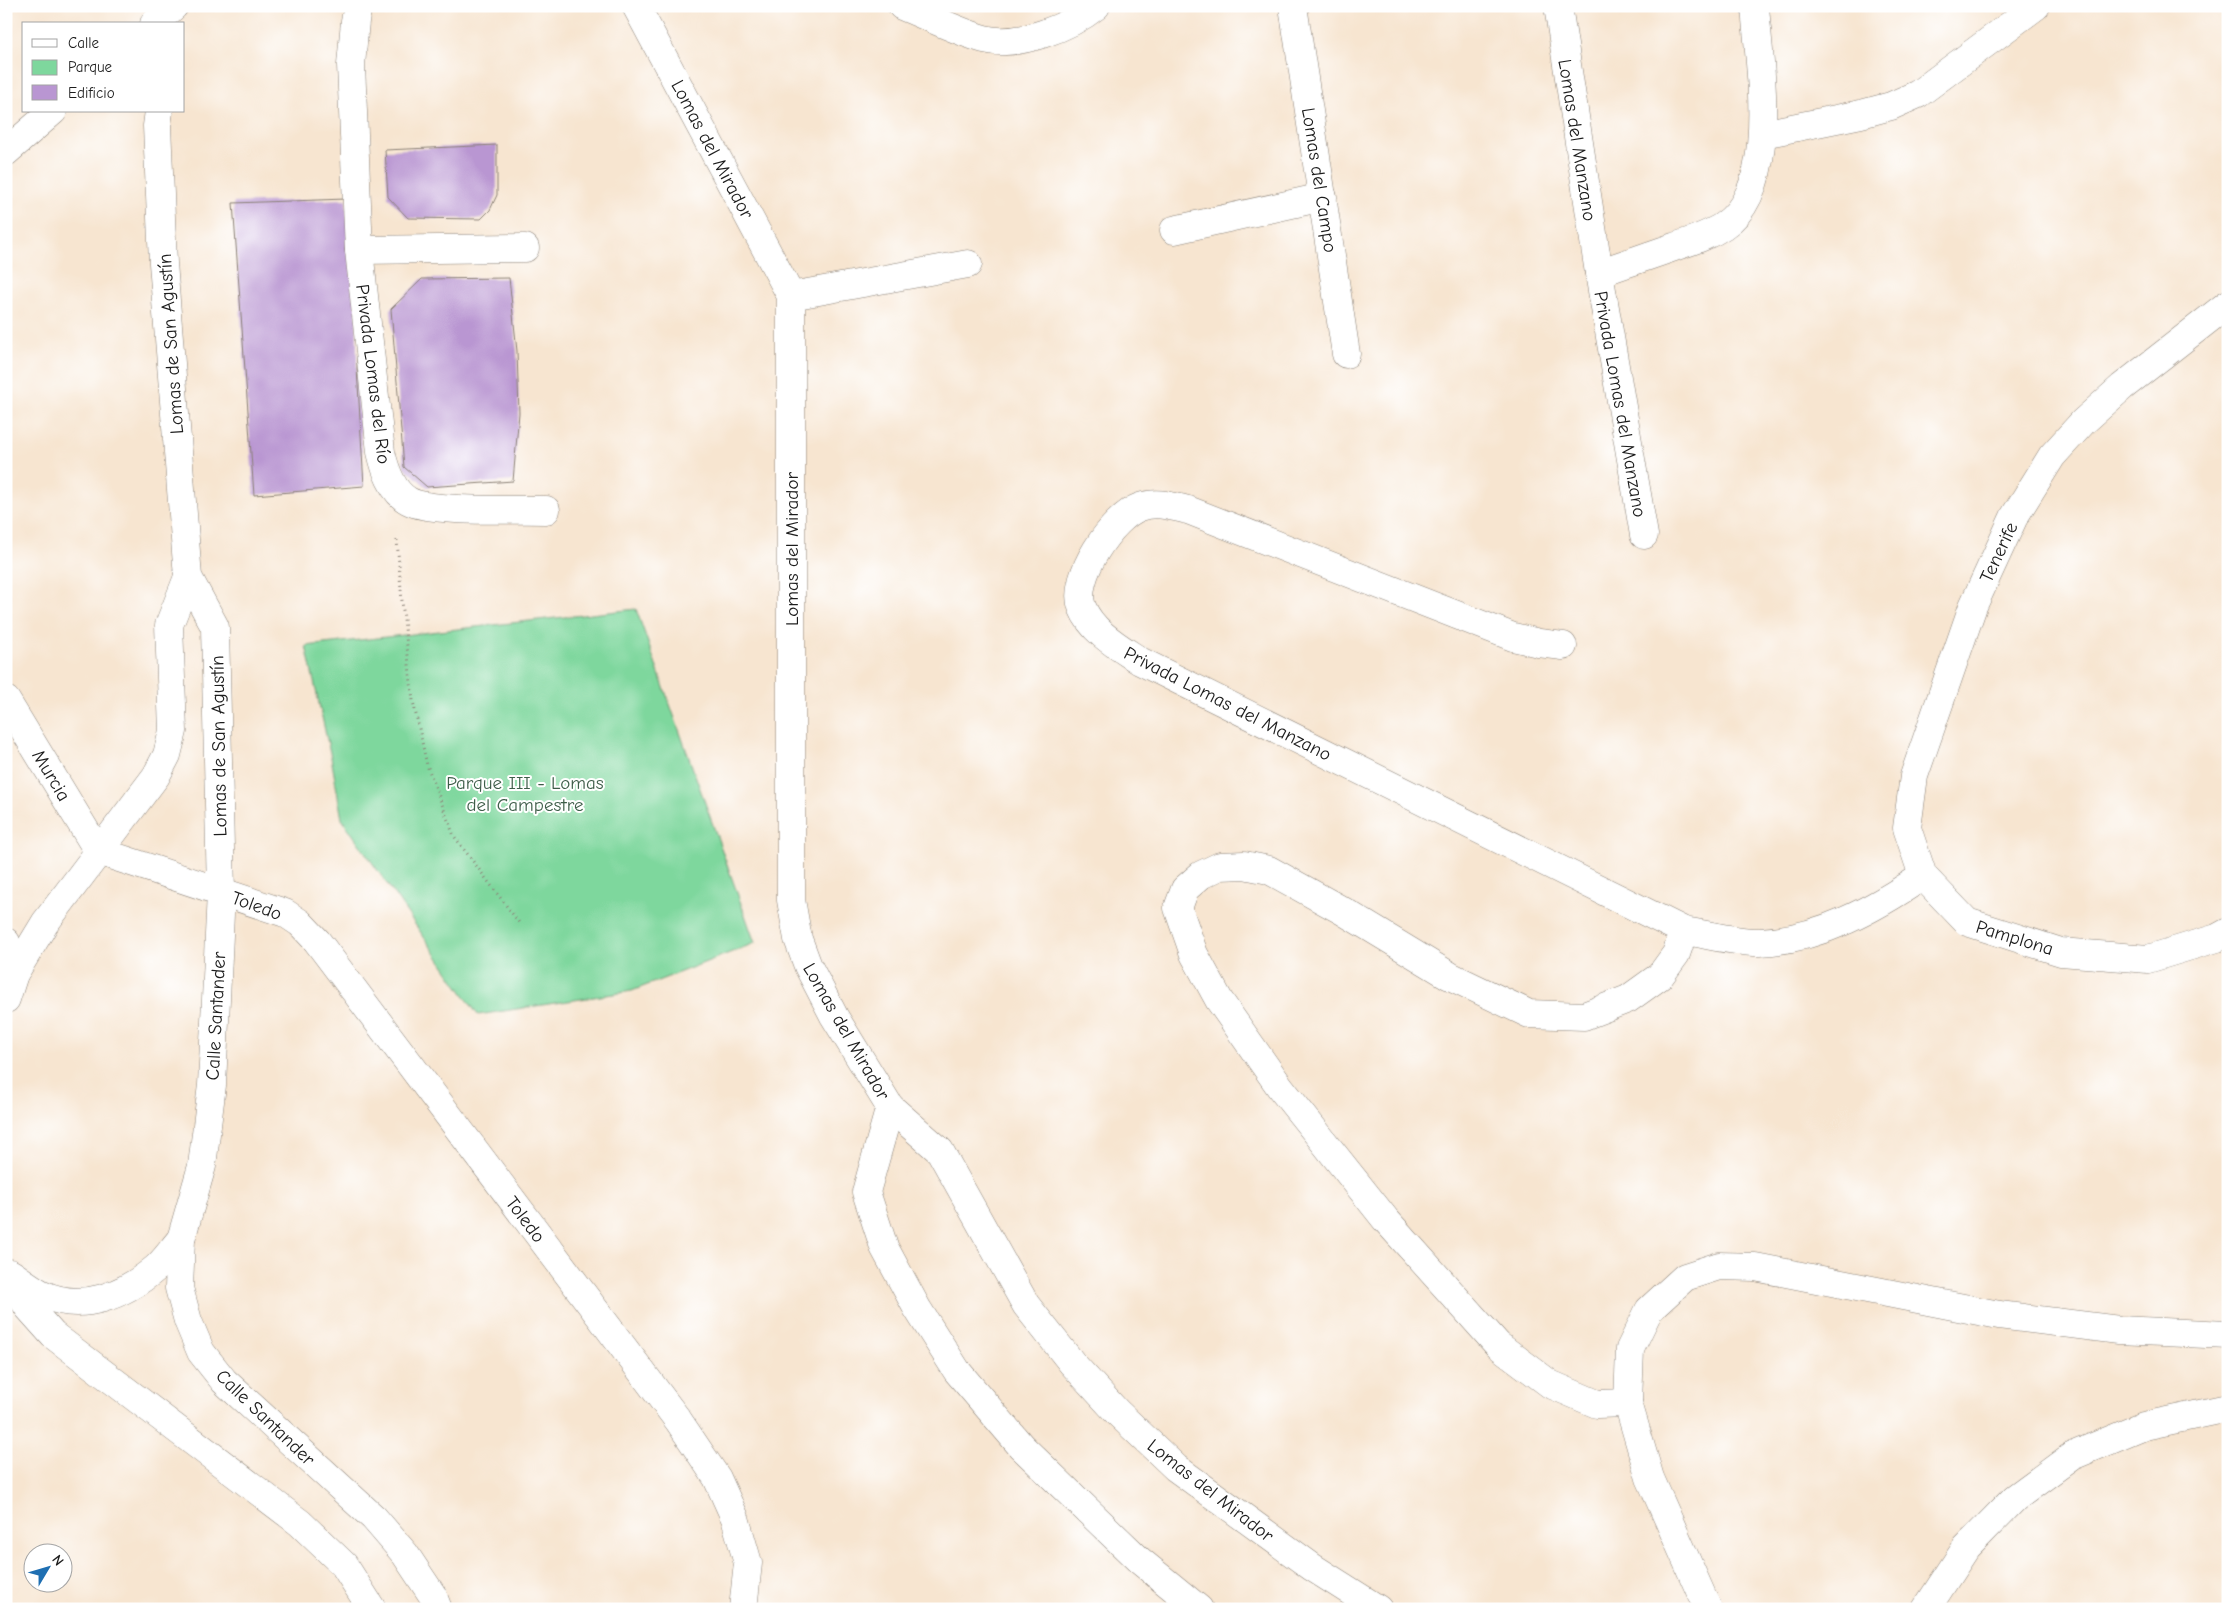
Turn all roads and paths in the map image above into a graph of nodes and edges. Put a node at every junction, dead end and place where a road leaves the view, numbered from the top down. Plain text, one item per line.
1 (176, 6) edge
2 (358, 6) edge
3 (636, 6) edge
4 (902, 6) edge
5 (1096, 6) edge
6 (1293, 6) edge
7 (1558, 6) edge
8 (1755, 6) edge
9 (2036, 6) edge
10 (156, 22) edge
11 (174, 22) edge
12 (52, 112) edge
13 (159, 112) edge
14 (1763, 134) junction
15 (6, 152) edge
16 (1323, 197) junction
17 (1174, 230) dead end
18 (525, 248) dead end
19 (359, 250) junction
20 (968, 264) dead end
21 (1599, 273) junction
22 (791, 296) junction
23 (2228, 304) edge
24 (1346, 354) dead end
25 (546, 510) dead end
26 (1644, 535) dead end
27 (397, 540) dead end
28 (188, 577) junction
29 (1563, 646) dead end
30 (6, 700) edge
31 (98, 851) junction
32 (1924, 876) junction
33 (221, 892) junction
34 (520, 924) dead end
35 (1684, 931) junction
36 (2228, 932) edge
37 (6, 942) edge
38 (10, 986) edge
39 (890, 1107) junction
40 (181, 1239) junction
41 (6, 1272) edge
42 (2228, 1335) edge
43 (1628, 1404) junction
44 (2228, 1408) edge
45 (372, 1609) edge
46 (438, 1609) edge
47 (743, 1609) edge
48 (1199, 1609) edge
49 (1378, 1609) edge
50 (1708, 1609) edge
51 (1926, 1609) edge

1 - 10 street
1 - 11 street
2 - 19 street, Privada Lomas del Río
3 - 22 street, Lomas del Mirador
4 - 5 street
6 - 16 street, Lomas del Campo
7 - 21 street, Lomas del Manzano
8 - 14 street
9 - 14 street
12 - 15 street
13 - 28 street, Lomas de San Agustín
14 - 21 street
16 - 17 street
16 - 24 street, Lomas del Campo
18 - 19 street
19 - 25 street, Privada Lomas del Río
20 - 22 street
21 - 26 street, Privada Lomas del Manzano
22 - 39 street, Lomas del Mirador
23 - 32 street, Tenerife
27 - 34 path
28 - 31 street, Lomas de San Agustín
28 - 33 street, Lomas de San Agustín
29 - 35 street, Privada Lomas del Manzano
30 - 31 street, Murcia
31 - 33 street, Toledo
31 - 38 street
32 - 35 street
32 - 36 street, Pamplona
33 - 40 street, Calle Santander
33 - 47 street, Toledo
35 - 43 street
37 - 38 street
39 - 48 street, Lomas del Mirador
39 - 49 street, Lomas del Mirador
40 - 41 street
40 - 46 street, Calle Santander
41 - 45 street
42 - 43 street
43 - 50 street
44 - 51 street

